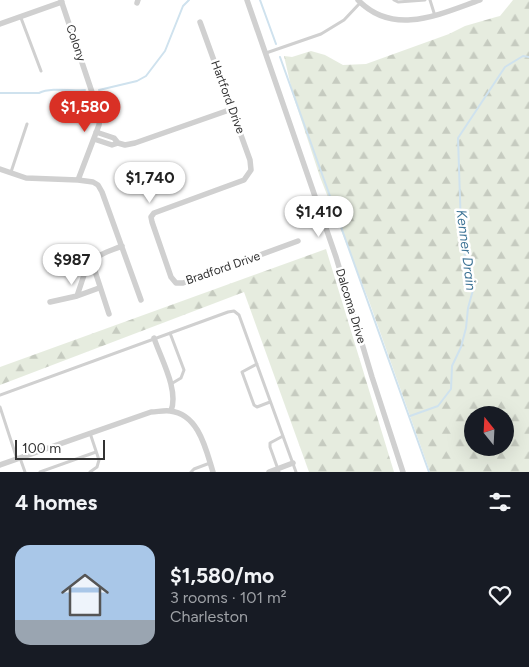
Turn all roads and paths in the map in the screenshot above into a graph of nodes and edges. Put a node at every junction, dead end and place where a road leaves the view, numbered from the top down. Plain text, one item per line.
1 (247, 0) edge
2 (394, 0) edge
3 (425, 0) edge
4 (430, 0) edge
5 (480, 0) edge
6 (61, 1) edge
7 (359, 1) edge
8 (435, 16) junction
9 (21, 17) junction
10 (200, 22) dead end
11 (0, 24) edge
12 (266, 53) junction
13 (40, 71) dead end
14 (232, 109) junction
15 (28, 124) dead end
16 (96, 132) junction
17 (94, 139) junction
18 (118, 143) junction
19 (0, 169) edge
20 (11, 173) junction
21 (78, 180) junction
22 (298, 241) dead end
23 (122, 246) junction
24 (95, 259) junction
25 (176, 282) joint
26 (99, 288) junction
27 (77, 296) junction
28 (141, 300) dead end
29 (50, 302) dead end
30 (109, 314) dead end
31 (170, 333) junction
32 (154, 338) junction
33 (257, 364) junction
34 (171, 384) junction
35 (0, 395) edge
36 (270, 402) junction
37 (0, 407) edge
38 (171, 411) junction
39 (90, 433) junction
40 (283, 436) junction
41 (96, 452) junction
42 (19, 459) junction
43 (210, 463) junction
44 (293, 463) junction
45 (0, 466) edge
46 (278, 470) edge
47 (26, 472) edge
48 (40, 472) edge
49 (90, 472) edge
50 (191, 472) edge
51 (213, 472) edge
52 (269, 472) edge
53 (296, 472) edge
54 (403, 472) edge

1 - 12 street, Dalcoma Drive
2 - 3 lane
4 - 8 lane
5 - 8 street
6 - 9 street
6 - 16 street, Colony
7 - 8 street
7 - 12 lane
9 - 11 street
9 - 13 lane
10 - 14 street, Hartford Drive
12 - 54 street, Dalcoma Drive
14 - 18 street
14 - 25 street, Hartford Drive
15 - 20 lane
16 - 17 street, Colony
16 - 18 street
17 - 18 street
17 - 21 street, Colony
19 - 20 street
20 - 21 street
21 - 23 street
22 - 25 street, Bradford Drive
23 - 24 street
23 - 28 street
24 - 26 street
24 - 27 street
26 - 27 street
26 - 30 street
27 - 29 street
31 - 32 lane
31 - 33 lane
31 - 34 lane
32 - 34 street
32 - 35 lane
33 - 36 lane
33 - 36 lane
34 - 38 street
36 - 40 lane
37 - 42 lane
38 - 39 street
38 - 43 street
39 - 41 lane
39 - 42 street
40 - 44 lane
40 - 46 lane
41 - 48 lane
41 - 49 lane
42 - 45 street
42 - 47 lane
43 - 50 lane
43 - 51 street
44 - 46 street
44 - 53 lane
46 - 52 street

